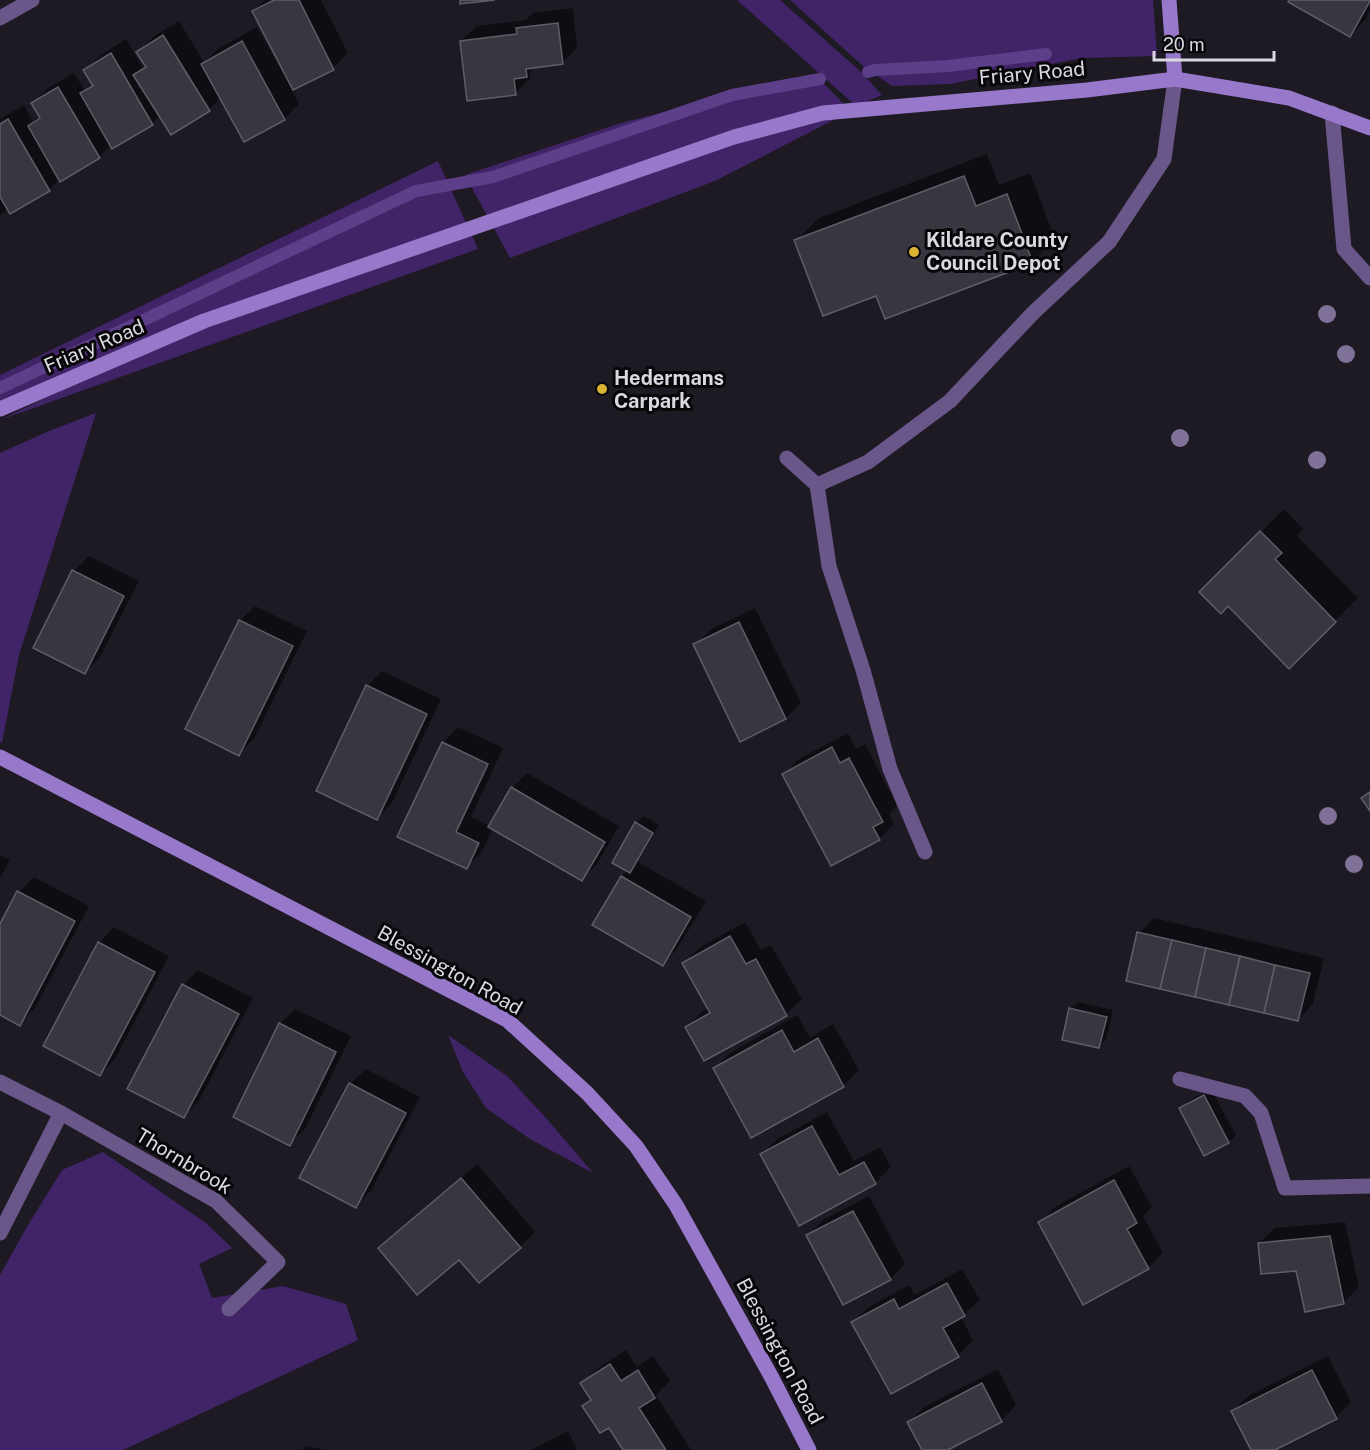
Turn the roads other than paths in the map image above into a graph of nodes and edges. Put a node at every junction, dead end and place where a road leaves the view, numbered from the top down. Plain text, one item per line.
1 (32, 0) edge
2 (1169, 0) edge
3 (0, 18) edge
4 (1175, 79) junction
5 (1332, 113) junction
6 (1370, 128) edge
7 (1370, 278) edge
8 (0, 409) edge
9 (787, 458) dead end
10 (817, 485) junction
11 (0, 757) edge
12 (925, 852) dead end
13 (1180, 1079) dead end
14 (0, 1082) edge
15 (61, 1113) junction
16 (1370, 1186) edge
17 (0, 1233) edge
18 (229, 1309) dead end
19 (809, 1450) edge

1 - 3 street
2 - 4 street
4 - 5 street, Friary Road
4 - 8 street, Friary Road
4 - 10 street
5 - 6 street, Friary Road
5 - 7 street
9 - 10 street
10 - 12 street
11 - 19 street, Blessington Road
13 - 16 street
14 - 15 street, Thornbrook
15 - 17 street
15 - 18 street, Thornbrook

